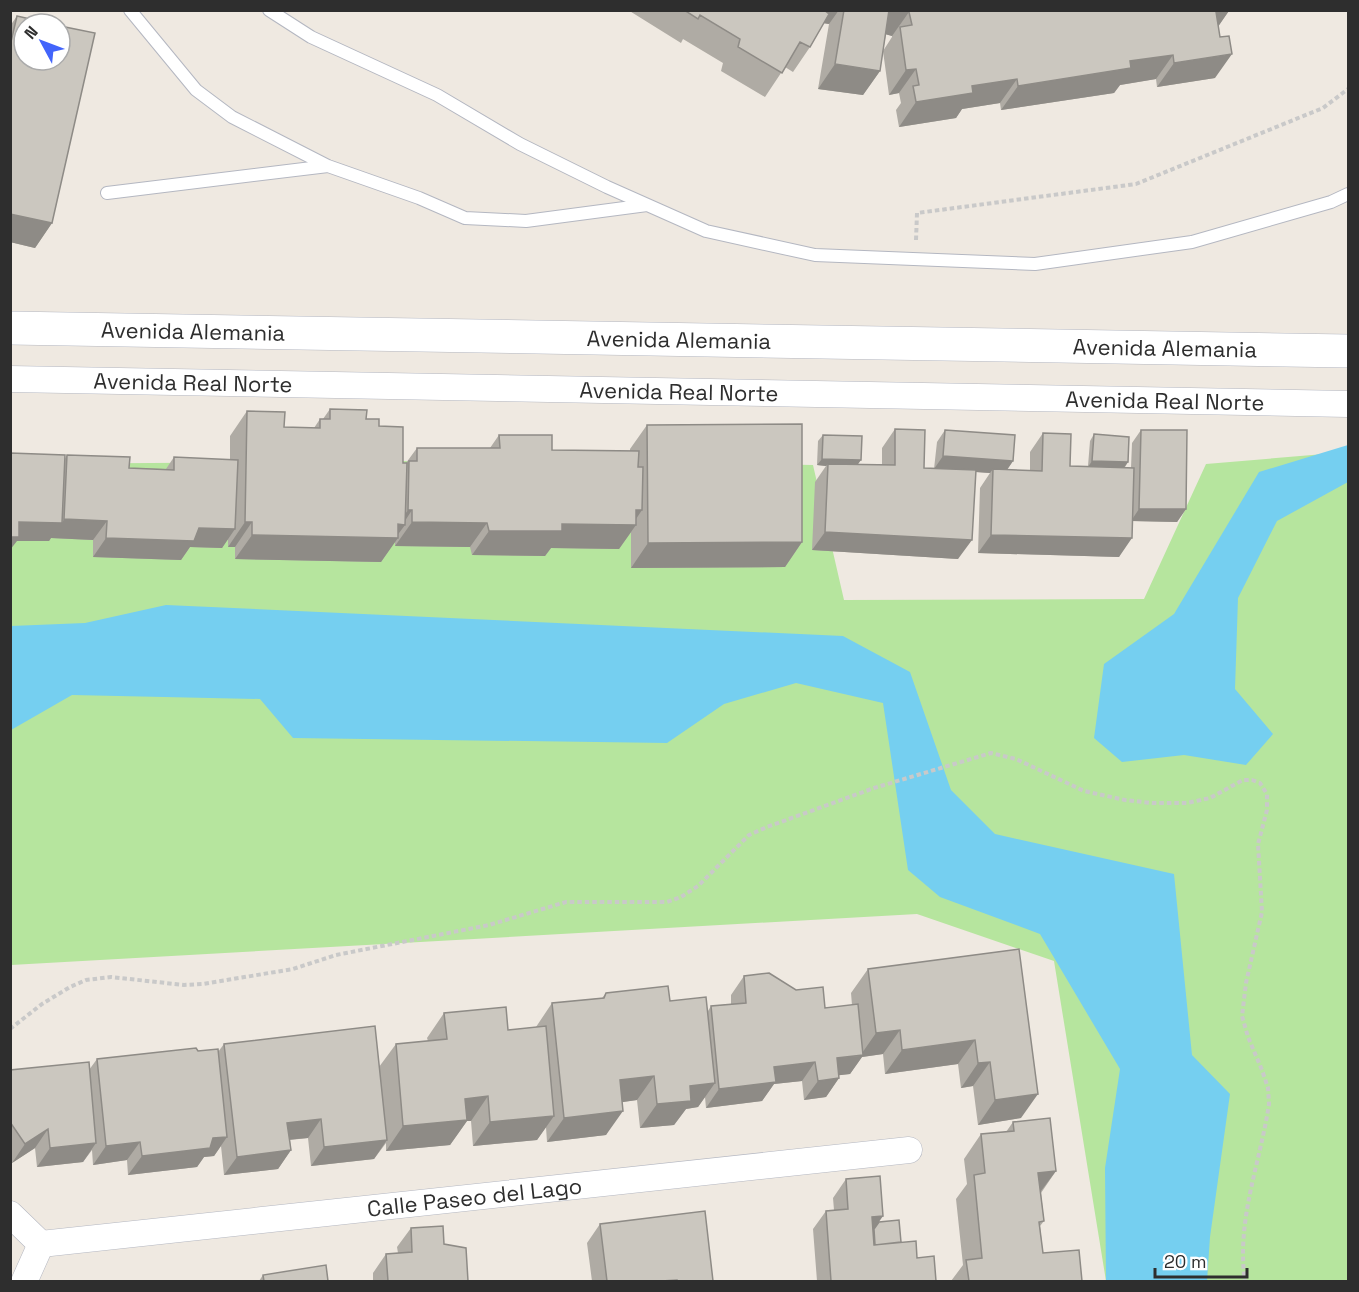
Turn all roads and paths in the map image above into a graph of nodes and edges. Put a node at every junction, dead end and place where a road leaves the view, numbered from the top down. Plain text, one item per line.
1 (130, 10) edge
2 (269, 10) edge
3 (1348, 89) edge
4 (328, 166) junction
5 (107, 193) dead end
6 (1348, 194) edge
7 (647, 205) junction
8 (915, 259) junction
9 (10, 328) edge
10 (1348, 351) edge
11 (10, 379) edge
12 (1348, 404) edge
13 (10, 1029) edge
14 (909, 1150) dead end
15 (10, 1214) edge
16 (41, 1244) junction
17 (24, 1281) edge
18 (1245, 1281) edge

1 - 4 lane
2 - 7 lane
3 - 8 path
4 - 5 lane
4 - 7 lane
6 - 8 lane
7 - 8 lane
9 - 10 street, Avenida Alemania
11 - 12 street, Avenida Real Norte
13 - 18 path
14 - 16 street, Calle Paseo del Lago
15 - 16 street
16 - 17 street

